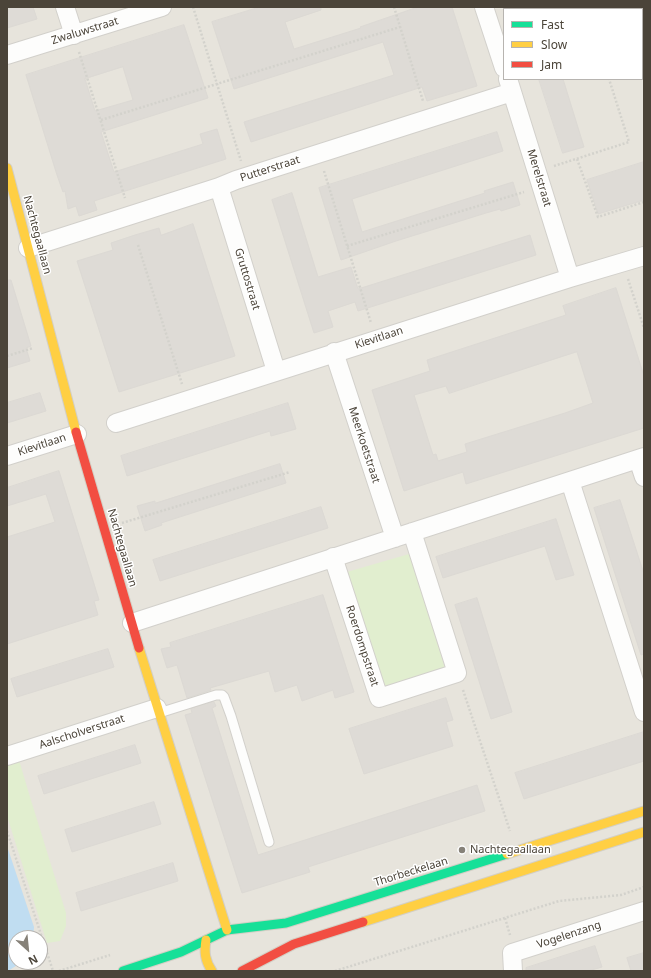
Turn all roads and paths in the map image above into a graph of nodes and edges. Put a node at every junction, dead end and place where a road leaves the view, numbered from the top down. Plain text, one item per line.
1 (66, 7) edge
2 (162, 7) edge
3 (193, 7) edge
4 (394, 7) edge
5 (484, 7) edge
6 (400, 27) junction
7 (74, 35) junction
8 (7, 55) edge
9 (503, 65) edge
10 (609, 80) edge
11 (217, 84) junction
12 (510, 85) edge
13 (429, 118) junction
14 (101, 120) junction
15 (318, 153) junction
16 (577, 159) junction
17 (7, 168) edge
18 (246, 176) junction
19 (539, 179) junction
20 (219, 187) junction
21 (644, 202) edge
22 (131, 215) junction
23 (138, 245) dead end
24 (347, 246) junction
25 (28, 248) junction
26 (644, 256) edge
27 (623, 262) junction
28 (570, 278) junction
29 (644, 328) edge
30 (376, 339) junction
31 (53, 342) junction
32 (334, 352) junction
33 (7, 356) edge
34 (276, 371) junction
35 (187, 400) junction
36 (116, 423) dead end
37 (77, 434) junction
38 (7, 456) edge
39 (641, 458) edge
40 (290, 472) dead end
41 (644, 477) edge
42 (570, 481) junction
43 (104, 529) junction
44 (412, 532) junction
45 (395, 538) junction
46 (333, 557) junction
47 (132, 623) junction
48 (457, 673) junction
49 (158, 711) junction
50 (644, 712) edge
51 (7, 756) edge
52 (644, 811) edge
53 (510, 830) dead end
54 (7, 831) edge
55 (644, 832) edge
56 (269, 842) dead end
57 (644, 887) edge
58 (644, 911) edge
59 (227, 930) junction
60 (206, 940) junction
61 (260, 949) dead end
62 (258, 964) junction
63 (53, 971) edge
64 (123, 971) edge
65 (212, 971) edge
66 (242, 971) edge
67 (335, 971) edge
68 (513, 971) edge

1 - 7 street
2 - 7 street, Zwaluwstraat
3 - 11 path
4 - 6 path
5 - 9 street
6 - 11 path
6 - 13 path
7 - 8 street, Zwaluwstraat
7 - 14 path
10 - 16 path
11 - 14 path
11 - 18 path
12 - 13 street, Putterstraat
12 - 19 street, Merelstraat
13 - 15 street, Putterstraat
14 - 22 path
15 - 18 street, Putterstraat
15 - 24 path
16 - 19 path
16 - 21 path
17 - 25 street, Nachtegaallaan
18 - 20 street, Putterstraat
19 - 24 path
19 - 28 street, Merelstraat
20 - 22 street, Putterstraat
20 - 34 street, Gruttostraat
22 - 25 street, Putterstraat
23 - 35 path
24 - 30 path
25 - 31 street, Nachtegaallaan
26 - 27 street, Kievitlaan
27 - 28 street, Kievitlaan
27 - 29 path
28 - 30 street, Kievitlaan
30 - 32 street, Kievitlaan
31 - 33 path
31 - 37 street, Nachtegaallaan
32 - 34 street, Kievitlaan
32 - 45 street, Meerkoetstraat
34 - 35 street, Kievitlaan
35 - 36 street, Kievitlaan
37 - 38 street, Kievitlaan
37 - 43 street, Nachtegaallaan
39 - 41 street
39 - 42 street
40 - 43 path
42 - 44 street
42 - 50 street
43 - 47 street, Nachtegaallaan
44 - 45 street
44 - 48 street
45 - 46 street
46 - 47 street
46 - 48 street, Roerdompstraat
47 - 49 street, Nachtegaallaan
48 - 53 path
49 - 51 street, Aalscholverstraat
49 - 56 lane
49 - 59 street, Nachtegaallaan
52 - 59 street, Thorbeckelaan
54 - 63 path
55 - 62 street
57 - 67 path
58 - 68 street, Vogelenzang
59 - 60 street, Thorbeckelaan
60 - 64 street, Thorbeckelaan
60 - 65 street
61 - 62 street
62 - 66 street

